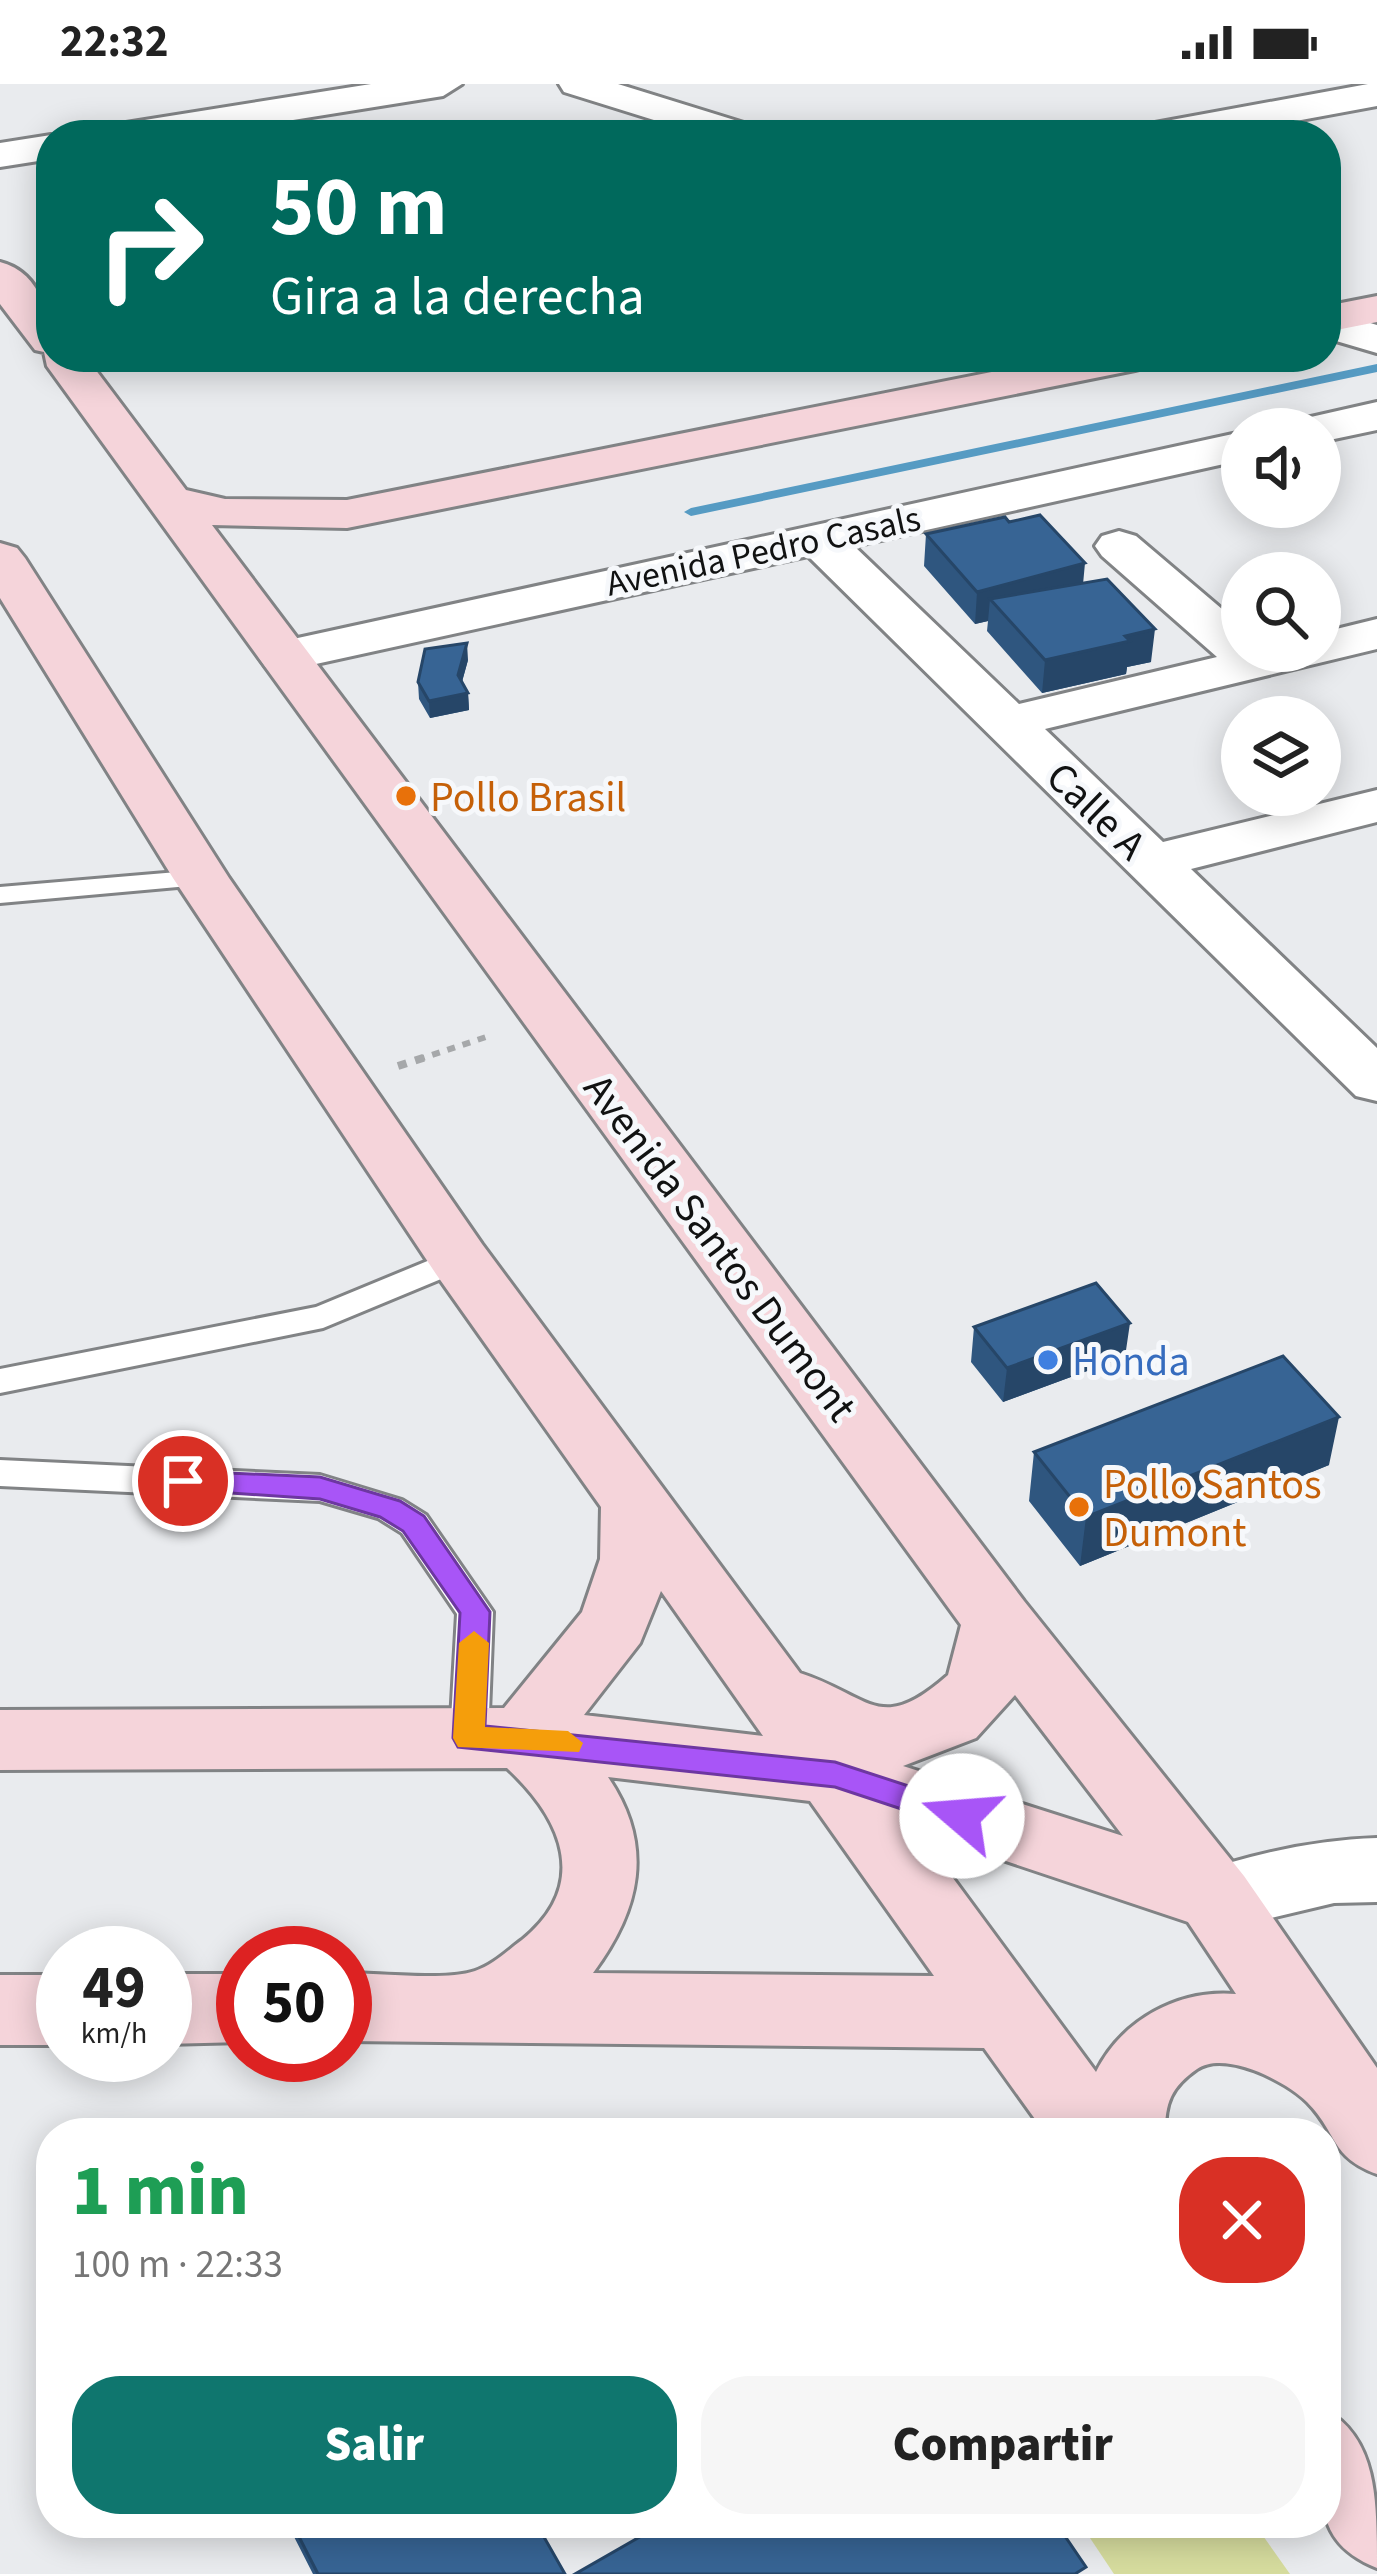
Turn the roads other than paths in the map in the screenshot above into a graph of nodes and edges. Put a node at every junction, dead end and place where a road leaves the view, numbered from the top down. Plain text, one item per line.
1 (443, 84) edge
2 (578, 84) edge
3 (1377, 94) edge
4 (219, 120) edge
5 (694, 120) edge
6 (1236, 120) edge
7 (36, 149) edge
8 (0, 155) edge
9 (0, 274) edge
10 (1377, 309) edge
11 (1341, 317) edge
12 (36, 318) edge
13 (1341, 327) edge
14 (1377, 340) edge
15 (77, 372) edge
16 (1060, 372) edge
17 (1377, 416) edge
18 (1341, 424) edge
19 (1221, 451) edge
20 (171, 501) junction
21 (347, 514) junction
22 (817, 538) junction
23 (1119, 546) dead end
24 (0, 558) edge
25 (231, 584) junction
26 (1221, 634) edge
27 (1377, 634) edge
28 (1341, 642) edge
29 (284, 656) junction
30 (1221, 671) edge
31 (1007, 723) junction
32 (1377, 806) edge
33 (1150, 862) junction
34 (201, 878) junction
35 (0, 895) edge
36 (1377, 1082) edge
37 (459, 1259) junction
38 (0, 1381) edge
39 (0, 1473) edge
40 (636, 1497) junction
41 (998, 1621) junction
42 (496, 1738) junction
43 (0, 1740) edge
44 (854, 1758) junction
45 (1377, 1870) edge
46 (1216, 1899) junction
47 (372, 2007) edge
48 (476, 2009) junction
49 (0, 2010) edge
50 (36, 2010) edge
51 (1003, 2014) junction
52 (1355, 2107) edge
53 (1083, 2118) edge
54 (1126, 2118) edge
55 (1341, 2474) edge
56 (1377, 2523) edge

1 - 4 street
2 - 5 street
3 - 6 street
7 - 8 street
9 - 12 main road, Avenida Santos Dumont
10 - 11 main road
13 - 14 street
15 - 20 main road, Avenida Santos Dumont
16 - 21 main road
17 - 18 street
19 - 22 street, Avenida Pedro Casals
20 - 21 main road
20 - 25 main road, Avenida Santos Dumont
21 - 25 main road
22 - 29 street, Avenida Pedro Casals
22 - 31 street, Calle A
23 - 26 street
24 - 34 main road
25 - 29 main road, Avenida Santos Dumont
27 - 28 street
29 - 41 main road, Avenida Santos Dumont
30 - 31 street
31 - 33 street, Calle A
32 - 33 street
33 - 36 street, Calle A
34 - 35 lane
34 - 37 main road
37 - 38 lane
37 - 40 main road
39 - 42 lane
40 - 42 main road
40 - 44 main road
41 - 44 main road
41 - 46 main road, Avenida Santos Dumont
42 - 43 main road
42 - 44 main road
42 - 48 main road
44 - 46 main road
44 - 51 main road
45 - 46 street
46 - 52 main road, Avenida Santos Dumont
47 - 48 main road
48 - 51 main road
49 - 50 main road
51 - 53 main road
52 - 54 main road
55 - 56 main road

